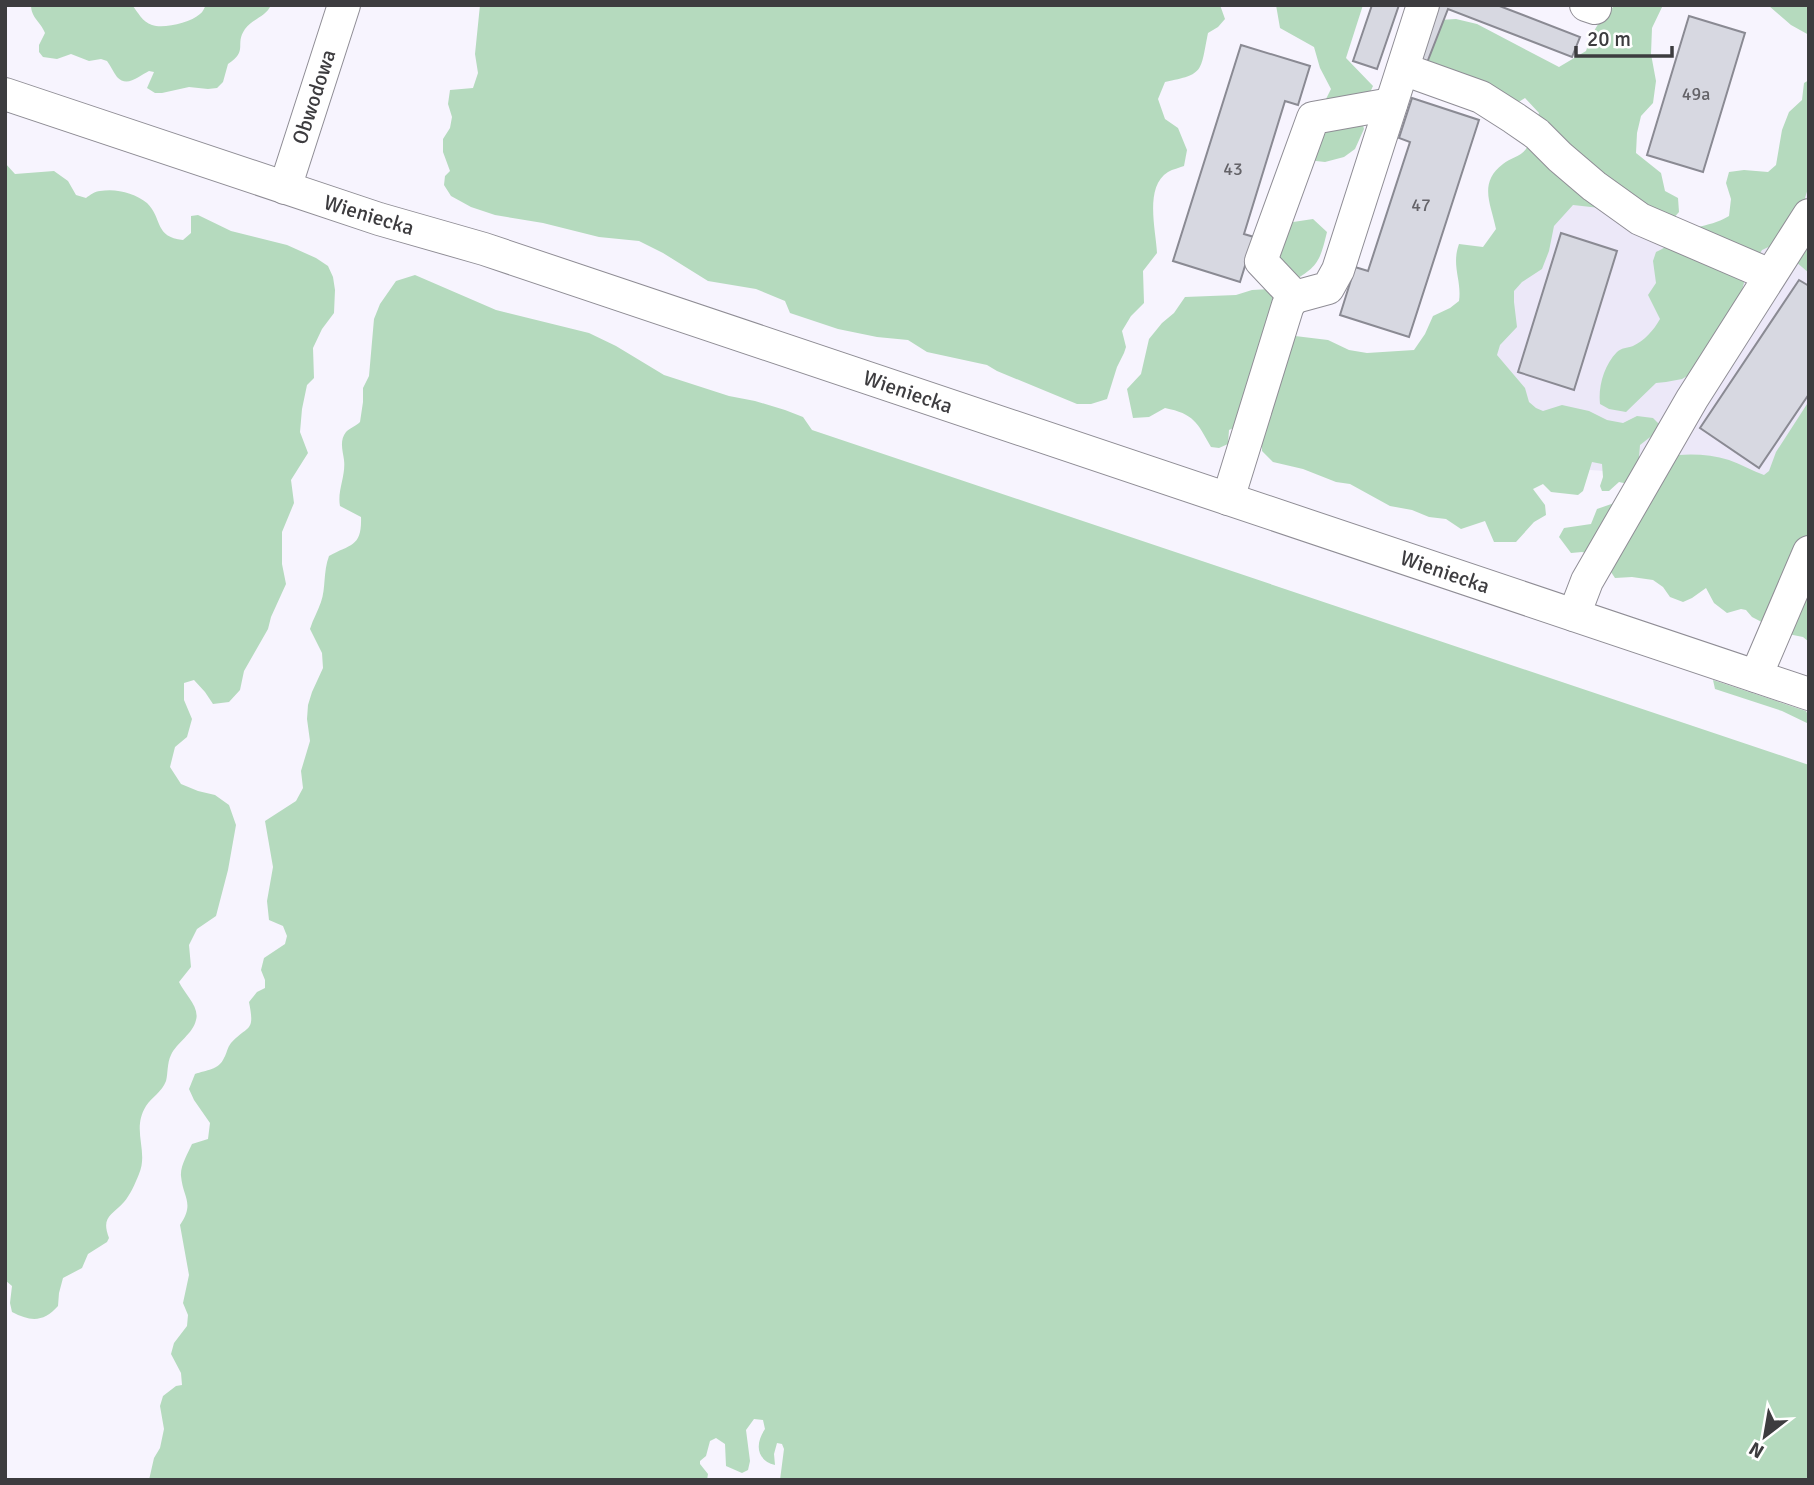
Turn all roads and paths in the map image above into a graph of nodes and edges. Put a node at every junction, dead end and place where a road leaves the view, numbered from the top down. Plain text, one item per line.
1 (344, 5) edge
2 (1423, 5) edge
3 (1403, 69) junction
4 (5, 94) edge
5 (1391, 104) junction
6 (285, 188) junction
7 (1809, 215) edge
8 (1770, 275) junction
9 (1295, 297) junction
10 (1228, 499) junction
11 (1809, 552) edge
12 (1574, 615) junction
13 (1756, 676) junction
14 (1809, 694) edge

1 - 6 street, Obwodowa
2 - 3 street
3 - 5 street
3 - 8 street
4 - 6 street, Wieniecka
5 - 9 street
5 - 9 street
6 - 10 street, Wieniecka
7 - 8 street
8 - 12 street
9 - 10 street
10 - 12 street, Wieniecka
11 - 13 street
12 - 13 street, Wieniecka
13 - 14 street, Wieniecka

